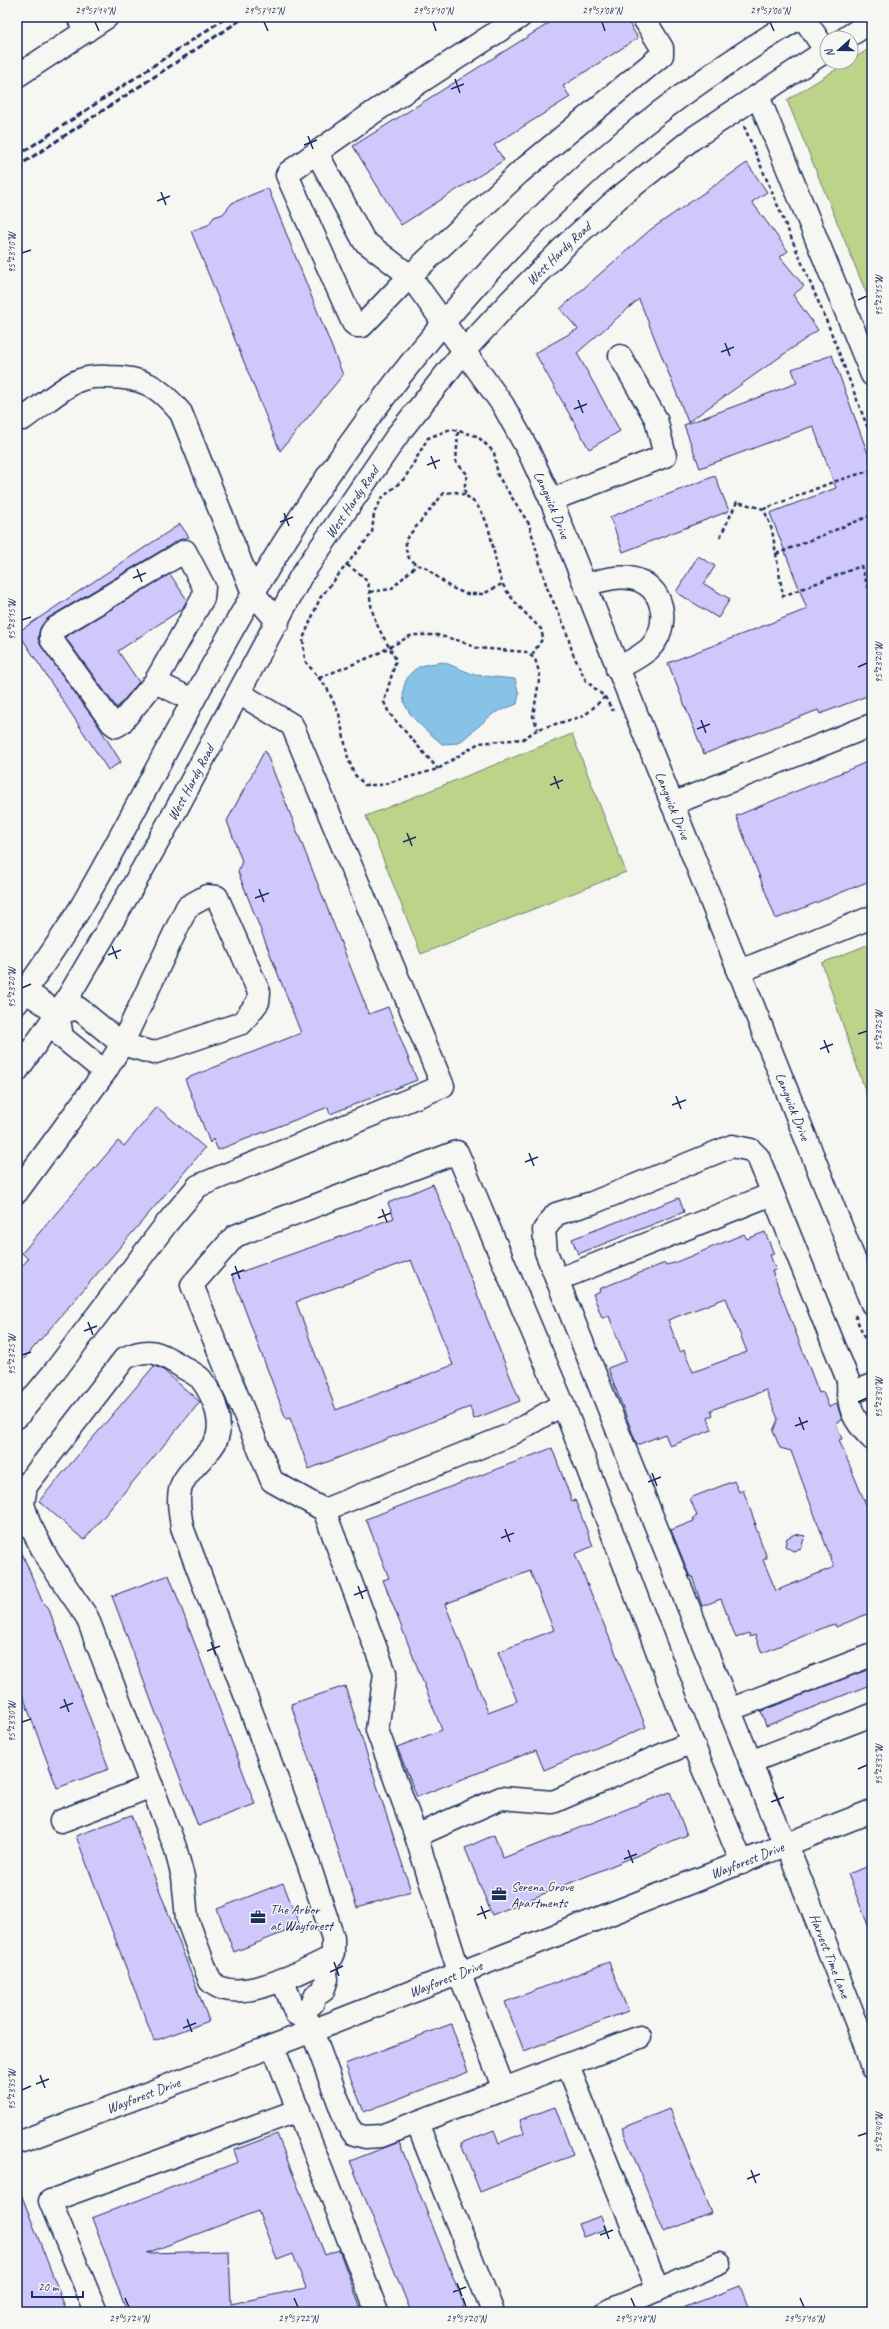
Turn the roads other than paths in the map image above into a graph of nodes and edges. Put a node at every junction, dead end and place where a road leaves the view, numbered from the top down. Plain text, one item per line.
1 (107, 17) edge
2 (520, 17) edge
3 (643, 17) edge
4 (801, 17) edge
5 (872, 21) edge
6 (82, 24) edge
7 (858, 30) edge
8 (819, 41) edge
9 (819, 56) edge
10 (17, 76) edge
11 (758, 96) junction
12 (317, 153) junction
13 (410, 276) junction
14 (444, 323) junction
15 (464, 351) junction
16 (620, 356) dead end
17 (872, 375) edge
18 (23, 419) dead end
19 (550, 500) junction
20 (585, 585) junction
21 (253, 592) junction
22 (278, 622) junction
23 (617, 669) junction
24 (155, 682) junction
25 (239, 693) junction
26 (193, 700) junction
27 (872, 725) edge
28 (672, 804) junction
29 (872, 917) edge
30 (738, 972) junction
31 (21, 997) edge
32 (58, 1013) junction
33 (122, 1044) junction
34 (17, 1071) edge
35 (105, 1072) junction
36 (17, 1192) edge
37 (772, 1194) junction
38 (557, 1280) junction
39 (863, 1309) edge
40 (872, 1385) edge
41 (848, 1394) junction
42 (562, 1404) junction
43 (17, 1417) edge
44 (868, 1429) edge
45 (324, 1510) junction
46 (872, 1655) edge
47 (729, 1710) junction
48 (872, 1715) edge
49 (692, 1742) junction
50 (750, 1762) junction
51 (152, 1786) junction
52 (872, 1811) edge
53 (61, 1821) dead end
54 (416, 1836) junction
55 (787, 1845) junction
56 (742, 1862) junction
57 (327, 1964) junction
58 (459, 1972) junction
59 (291, 1976) junction
60 (312, 2012) junction
61 (640, 2037) dead end
62 (272, 2046) junction
63 (568, 2066) junction
64 (872, 2068) edge
65 (503, 2087) junction
66 (299, 2110) junction
67 (417, 2123) junction
68 (17, 2143) edge
69 (720, 2263) dead end
70 (658, 2290) junction
71 (96, 2312) edge
72 (377, 2312) edge
73 (493, 2312) edge
74 (606, 2312) edge

1 - 6 street
2 - 12 street
3 - 13 street
4 - 8 street
4 - 14 street
5 - 7 street
6 - 10 street
9 - 11 street, West Hardy Road
11 - 15 street, West Hardy Road
11 - 17 street
12 - 13 street, Langwick Drive
12 - 13 street
13 - 14 street, Langwick Drive
14 - 15 street, Langwick Drive
14 - 21 street
15 - 19 street, Langwick Drive
15 - 22 street, West Hardy Road
16 - 19 street
18 - 21 street
19 - 20 street, Langwick Drive
20 - 23 street, Langwick Drive
20 - 23 street
21 - 22 street
21 - 26 street
22 - 25 street, West Hardy Road
23 - 28 street, Langwick Drive
24 - 24 street
24 - 26 street
25 - 32 street, West Hardy Road
25 - 43 street
26 - 31 street
27 - 28 street
28 - 30 street, Langwick Drive
29 - 30 street
30 - 39 street, Langwick Drive
31 - 32 street
32 - 33 street
32 - 34 street, West Hardy Road
32 - 35 street
33 - 33 street
33 - 35 street
35 - 36 street
37 - 38 street
37 - 38 street, Harvest Time Lane
37 - 41 street, Harvest Time Lane
38 - 47 street, Harvest Time Lane
40 - 41 street
41 - 44 street, Harvest Time Lane
42 - 45 street
42 - 45 street
42 - 49 street
45 - 54 street
46 - 47 street
47 - 50 street, Harvest Time Lane
48 - 50 street
49 - 54 street
49 - 56 street
50 - 55 street, Harvest Time Lane
51 - 53 street
51 - 57 street
51 - 59 street
52 - 55 street, Wayforest Drive
54 - 58 street
55 - 56 street, Wayforest Drive
55 - 64 street, Harvest Time Lane
56 - 58 street, Wayforest Drive
57 - 59 street
57 - 60 street
58 - 60 street, Wayforest Drive
58 - 65 street
59 - 60 street
60 - 62 street, Wayforest Drive
60 - 67 street
61 - 63 street
62 - 66 street
62 - 68 street, Wayforest Drive
63 - 65 street
63 - 70 street
65 - 67 street
66 - 71 street
66 - 72 street
67 - 73 street
69 - 70 street
70 - 74 street

